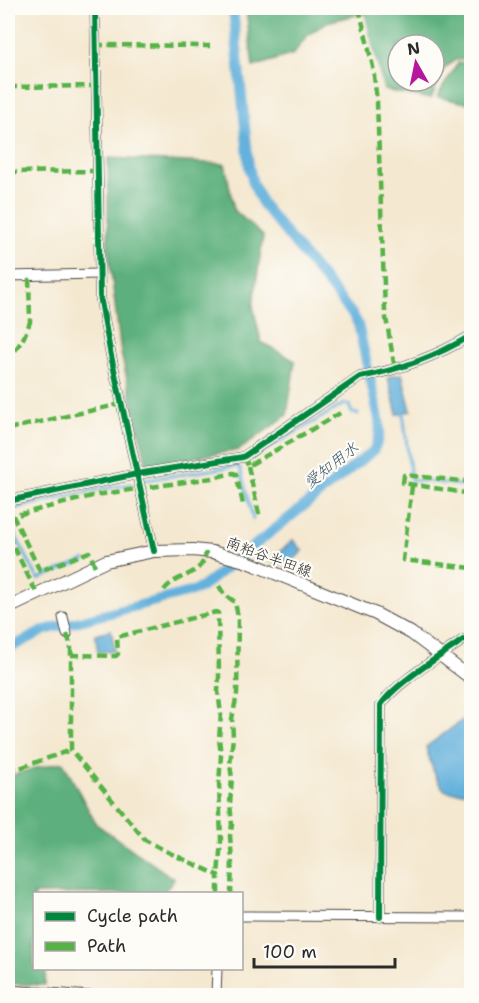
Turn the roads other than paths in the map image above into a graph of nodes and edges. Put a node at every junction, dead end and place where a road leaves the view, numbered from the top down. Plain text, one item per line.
1 (95, 8) edge
2 (98, 274) junction
3 (8, 276) edge
4 (471, 335) edge
5 (137, 474) junction
6 (8, 501) edge
7 (154, 551) junction
8 (8, 608) edge
9 (63, 617) dead end
10 (67, 634) dead end
11 (471, 641) edge
12 (441, 656) junction
13 (471, 679) edge
14 (243, 916) edge
15 (380, 917) junction
16 (471, 917) edge
17 (217, 970) edge
18 (8, 990) edge
19 (91, 996) edge
20 (216, 996) edge

1 - 2 street
2 - 3 street
2 - 5 street
4 - 5 street
5 - 6 street
5 - 7 street
7 - 8 main road, 南粕谷半田線
7 - 12 main road, 南粕谷半田線
9 - 10 street
11 - 12 street
12 - 13 main road, 南粕谷半田線
12 - 15 street
14 - 15 street
15 - 16 street
17 - 20 street
18 - 19 street

